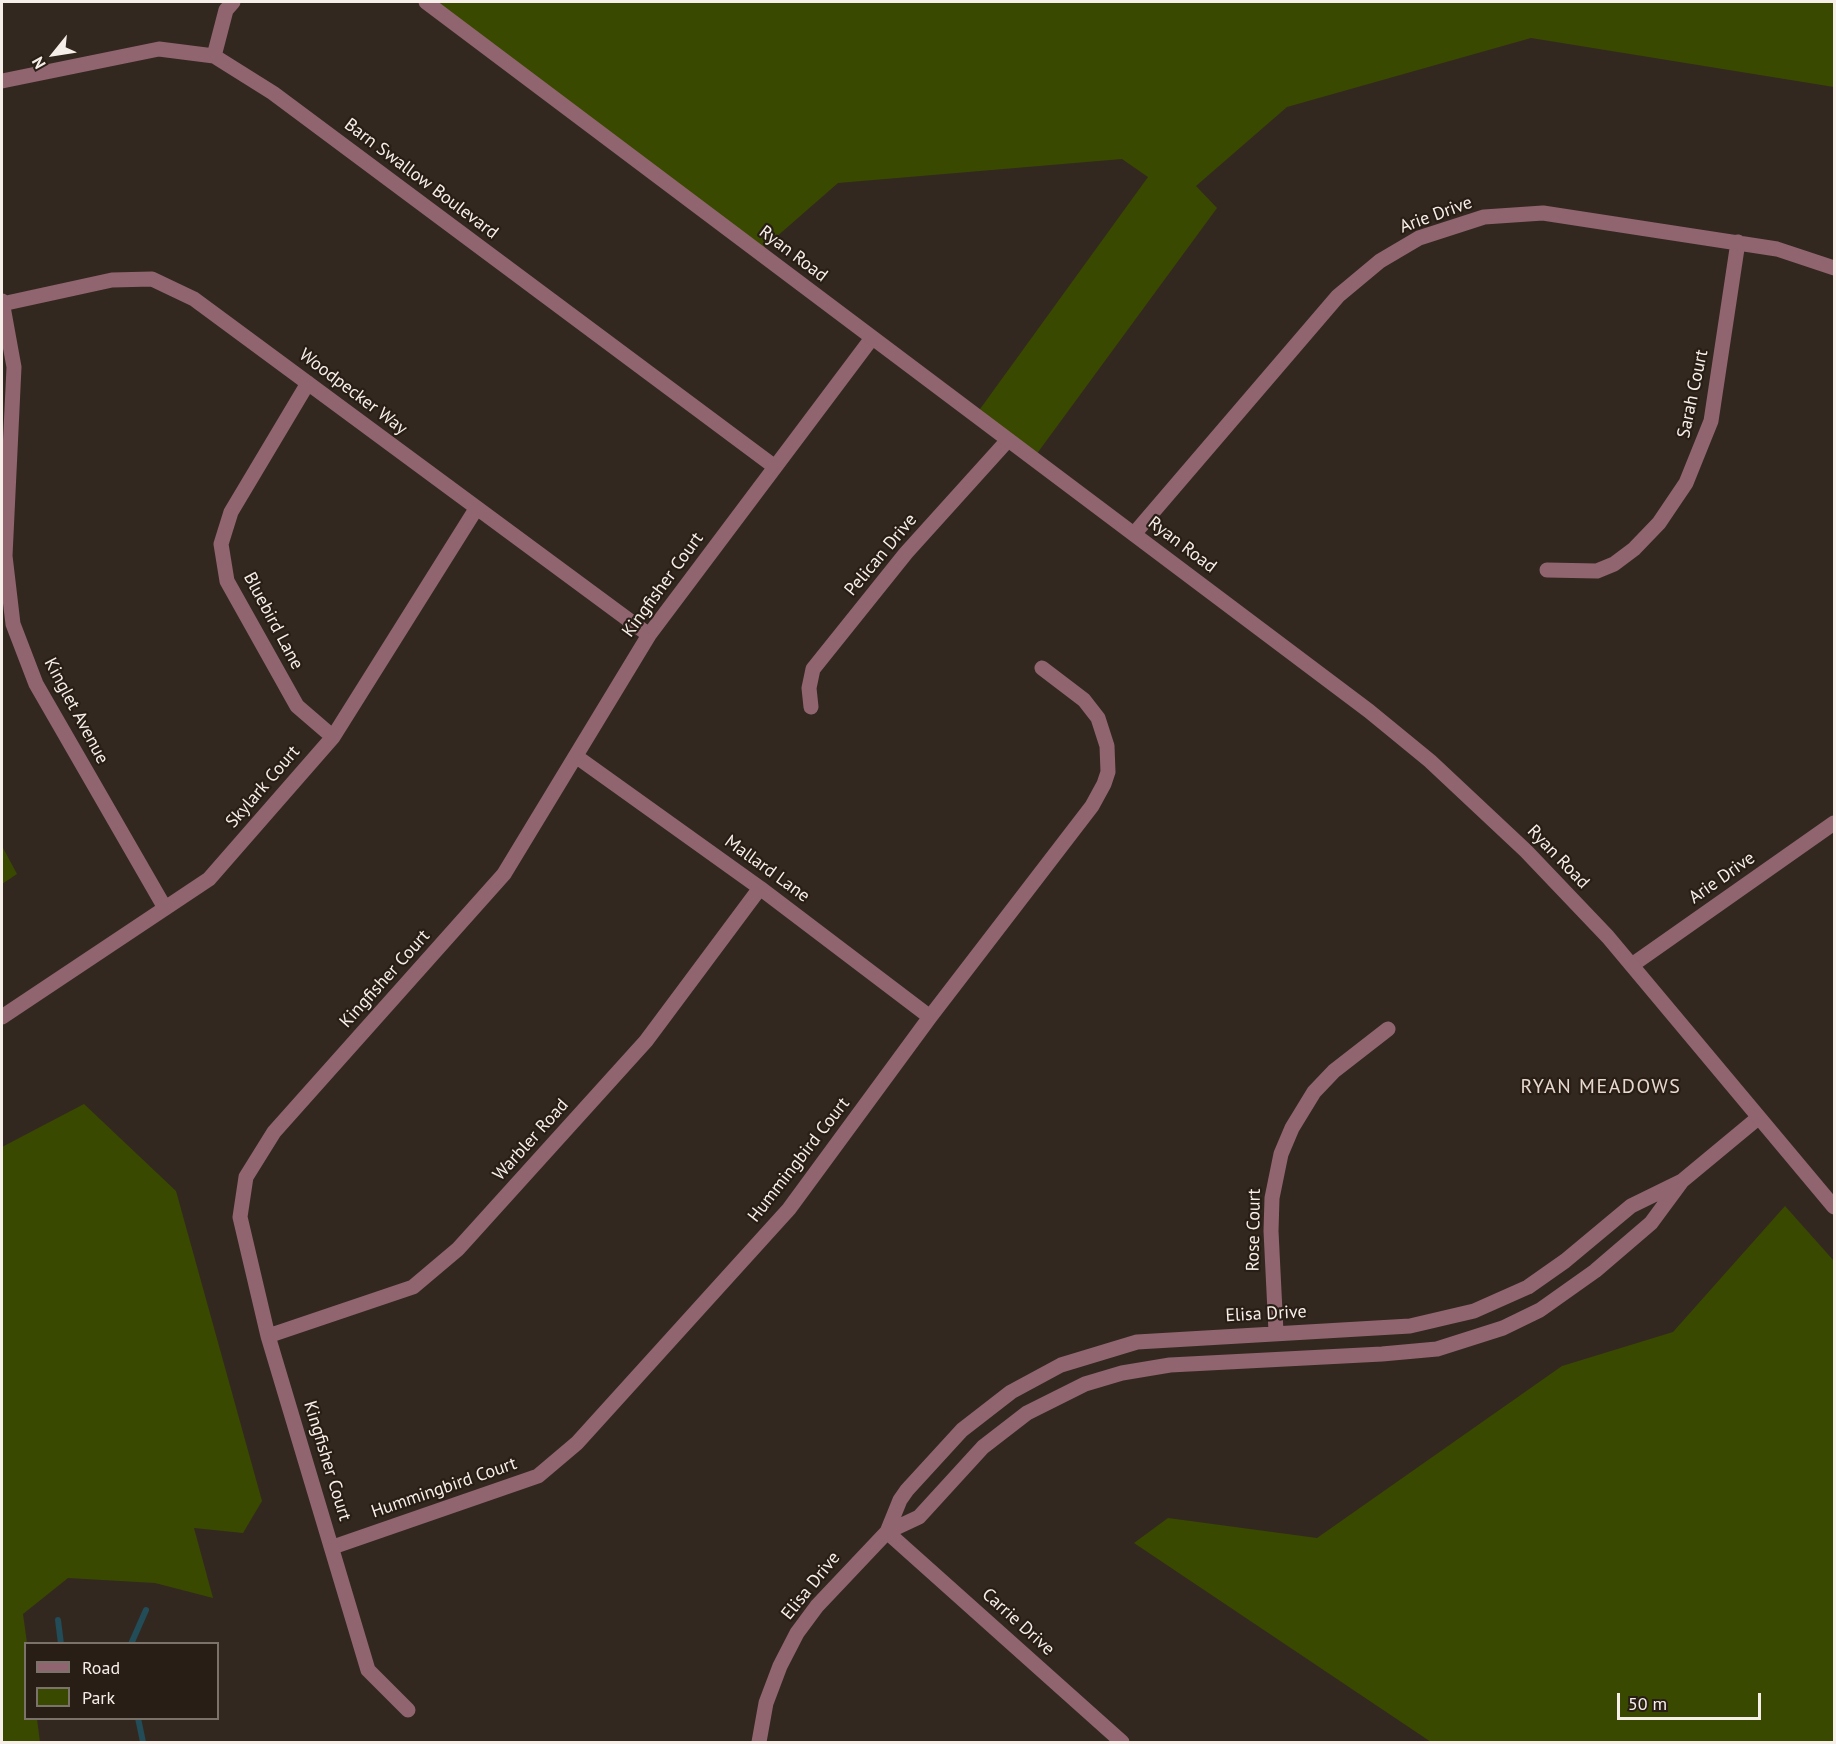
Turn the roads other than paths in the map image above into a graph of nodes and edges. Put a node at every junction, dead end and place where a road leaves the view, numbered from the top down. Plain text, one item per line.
1 (233, 2) edge
2 (426, 2) edge
3 (214, 56) junction
4 (2, 81) edge
5 (1738, 242) junction
6 (1834, 268) edge
7 (2, 302) edge
8 (872, 338) junction
9 (308, 383) junction
10 (1008, 440) junction
11 (775, 467) junction
12 (476, 509) junction
13 (1134, 534) junction
14 (1547, 570) dead end
15 (649, 635) junction
16 (1042, 668) dead end
17 (811, 707) dead end
18 (333, 737) junction
19 (577, 757) junction
20 (1834, 824) edge
21 (760, 888) junction
22 (165, 908) junction
23 (1632, 965) junction
24 (2, 1017) edge
25 (930, 1017) junction
26 (1388, 1029) dead end
27 (1758, 1118) junction
28 (1682, 1180) junction
29 (1834, 1207) edge
30 (1550, 1271) junction
31 (1565, 1294) junction
32 (1424, 1324) junction
33 (1276, 1332) junction
34 (268, 1336) junction
35 (1137, 1342) junction
36 (1430, 1349) junction
37 (1142, 1370) junction
38 (1011, 1392) junction
39 (1027, 1413) junction
40 (886, 1532) junction
41 (333, 1547) junction
42 (408, 1710) dead end
43 (759, 1743) edge
44 (1122, 1743) edge

1 - 3 street
2 - 8 street, Ryan Road
3 - 4 street, Barn Swallow Boulevard
3 - 11 street, Barn Swallow Boulevard
5 - 6 street, Arie Drive
5 - 13 street, Arie Drive
5 - 14 street, Sarah Court
7 - 9 street, Woodpecker Way
7 - 22 street, Kinglet Avenue
8 - 10 street, Ryan Road
8 - 11 street, Kingfisher Court
9 - 12 street, Woodpecker Way
9 - 18 street, Bluebird Lane
10 - 13 street, Ryan Road
10 - 17 street, Pelican Drive
11 - 15 street, Kingfisher Court
12 - 15 street, Woodpecker Way
12 - 18 street, Skylark Court
13 - 23 street, Ryan Road
15 - 19 street, Kingfisher Court
16 - 25 street, Hummingbird Court
18 - 22 street, Skylark Court
19 - 21 street, Mallard Lane
19 - 34 street, Kingfisher Court
20 - 23 street, Arie Drive
21 - 25 street, Mallard Lane
21 - 34 street, Warbler Road
22 - 24 street, Skylark Court
23 - 27 street, Ryan Road
25 - 41 street, Hummingbird Court
26 - 33 street, Rose Court
27 - 28 street, Elisa Drive
27 - 29 street, Ryan Road
28 - 30 street, Elisa Drive
28 - 31 street, Elisa Drive
30 - 31 street
30 - 32 street, Elisa Drive
31 - 36 street, Elisa Drive
32 - 33 street, Elisa Drive
32 - 36 street
33 - 35 street, Elisa Drive
34 - 41 street, Kingfisher Court
35 - 37 street
35 - 38 street, Elisa Drive
36 - 37 street, Elisa Drive
37 - 39 street, Elisa Drive
38 - 39 street
38 - 40 street, Elisa Drive
39 - 40 street, Elisa Drive
40 - 43 street, Elisa Drive
40 - 44 street, Carrie Drive
41 - 42 street, Kingfisher Court

